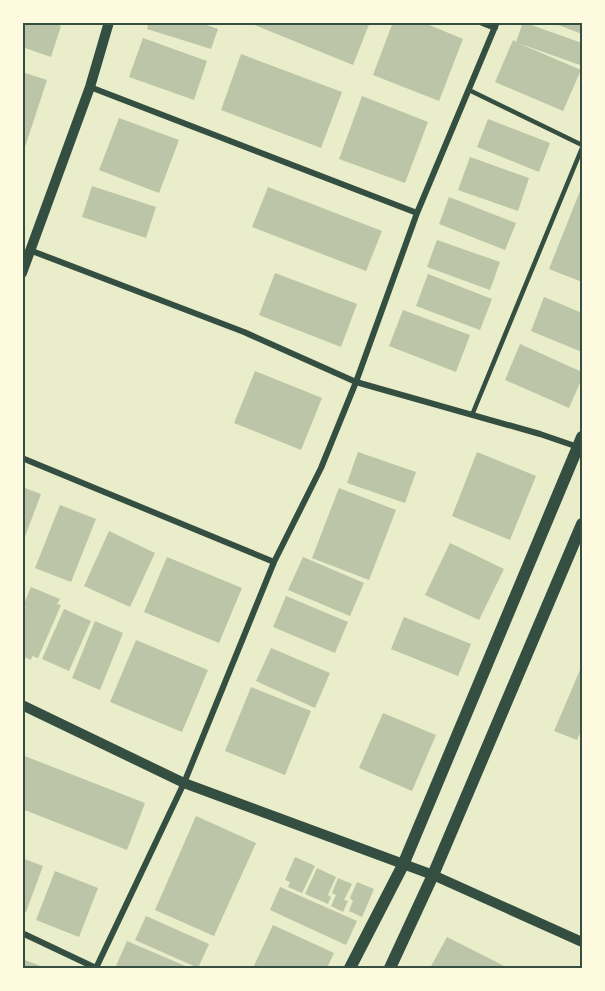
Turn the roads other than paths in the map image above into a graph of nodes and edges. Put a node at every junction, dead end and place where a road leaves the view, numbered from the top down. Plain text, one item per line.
1 (109, 22) edge
2 (480, 22) edge
3 (496, 25) edge
4 (90, 87) junction
5 (469, 90) junction
6 (582, 147) edge
7 (417, 213) junction
8 (32, 251) junction
9 (22, 273) edge
10 (356, 382) junction
11 (472, 415) junction
12 (580, 442) edge
13 (22, 458) edge
14 (582, 524) edge
15 (274, 562) junction
16 (22, 705) edge
17 (184, 783) junction
18 (403, 865) junction
19 (434, 875) junction
20 (22, 933) edge
21 (582, 942) edge
22 (96, 968) edge
23 (350, 969) edge
24 (390, 969) edge

1 - 4 street
2 - 3 street
3 - 5 street
4 - 7 street
4 - 8 street
5 - 6 lane
5 - 7 street
6 - 11 lane
7 - 10 street
8 - 9 street
8 - 10 street
10 - 11 street
10 - 15 street
11 - 12 street
12 - 18 main road
13 - 15 street
14 - 19 main road
15 - 17 street
16 - 17 street
17 - 18 street
17 - 22 street
18 - 19 street
18 - 23 main road
19 - 21 street
19 - 24 main road
20 - 22 street

